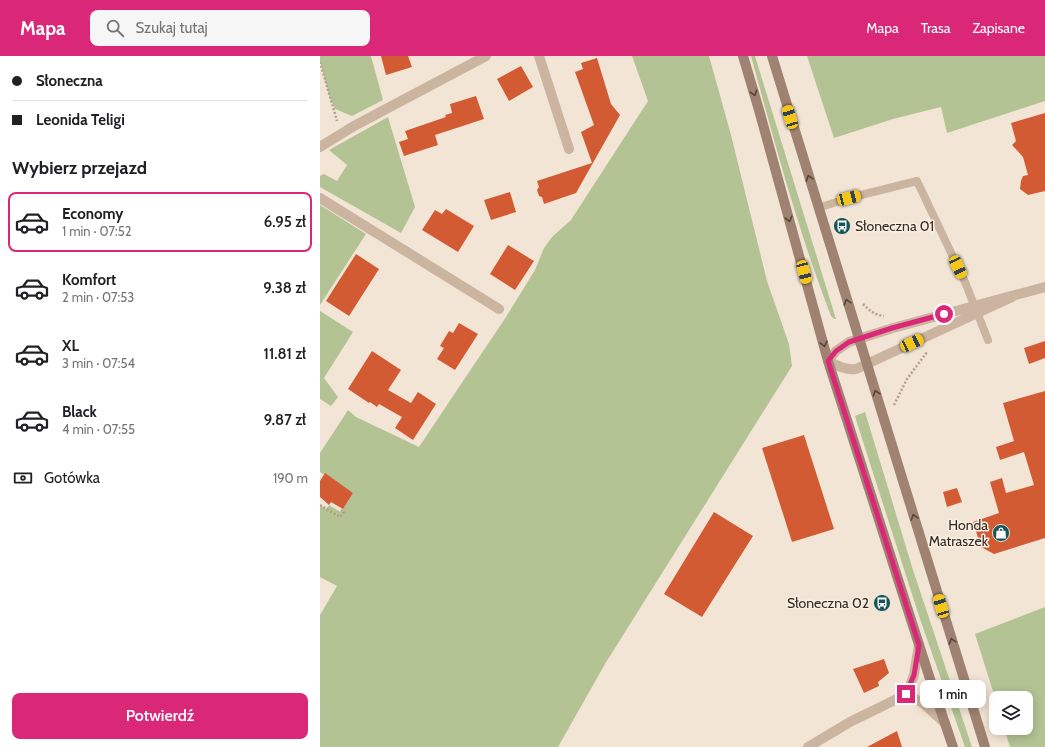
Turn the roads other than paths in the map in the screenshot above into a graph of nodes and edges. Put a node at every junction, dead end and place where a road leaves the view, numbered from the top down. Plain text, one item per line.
1 (486, 56) edge
2 (539, 56) edge
3 (743, 56) edge
4 (772, 56) edge
5 (320, 147) edge
6 (569, 149) dead end
7 (320, 198) edge
8 (818, 208) junction
9 (1045, 287) edge
10 (499, 309) dead end
11 (976, 310) junction
12 (858, 339) junction
13 (988, 340) dead end
14 (828, 361) junction
15 (867, 365) junction
16 (919, 645) junction
17 (906, 694) junction
18 (945, 723) junction
19 (808, 747) edge
20 (953, 747) edge
21 (985, 747) edge

1 - 5 street
2 - 6 street
3 -> 14 main road
8 -> 4 main road
7 - 10 street
8 - 11 lane
12 -> 8 main road
9 - 11 street
11 - 12 street
11 - 13 lane
11 - 15 street
12 - 14 street
12 - 15 main road
14 - 15 street
14 - 16 main road
21 -> 15 main road
16 - 17 street
16 - 18 main road
17 - 18 street
17 - 19 street
18 - 20 main road

